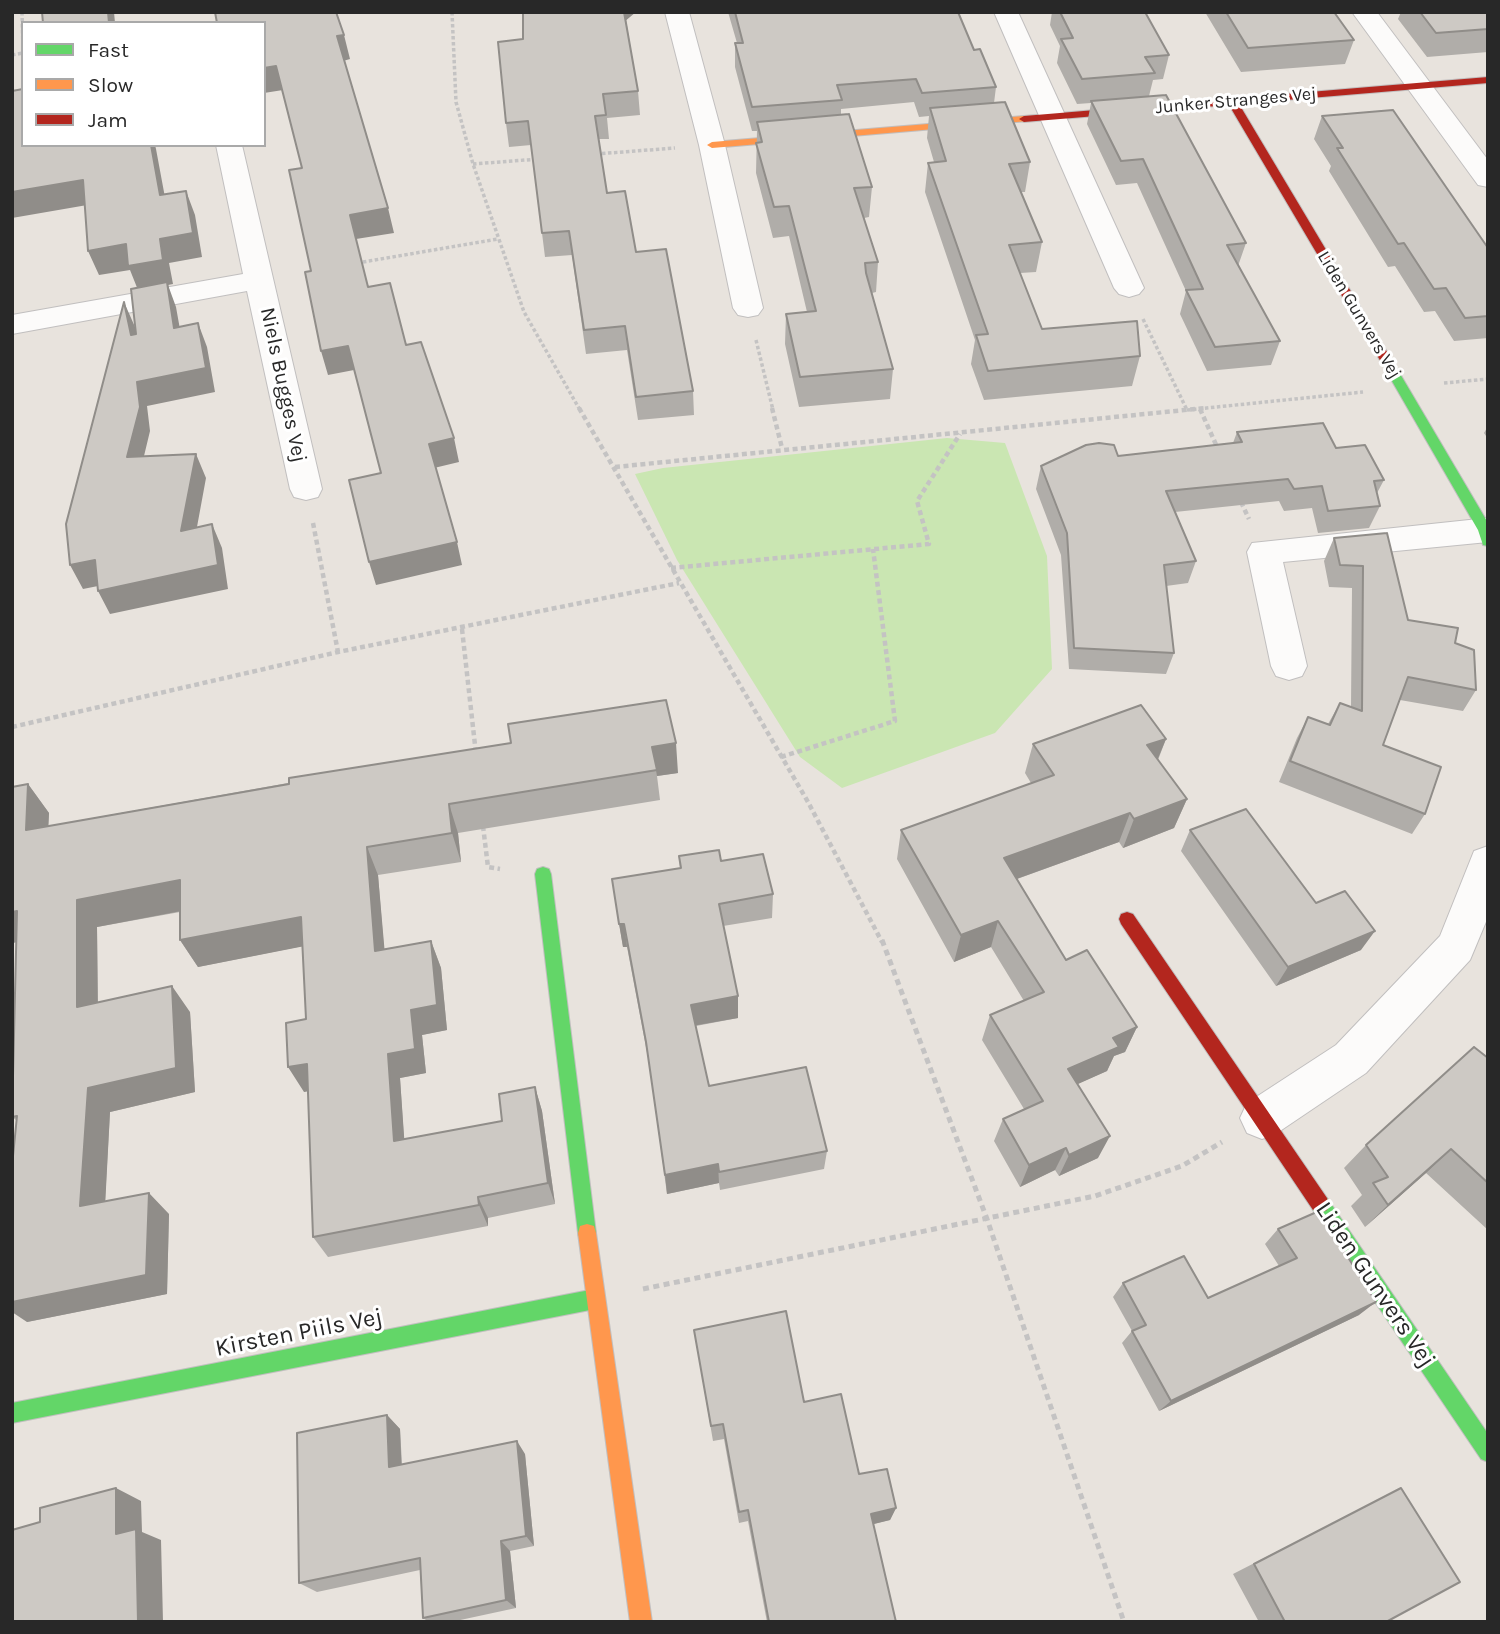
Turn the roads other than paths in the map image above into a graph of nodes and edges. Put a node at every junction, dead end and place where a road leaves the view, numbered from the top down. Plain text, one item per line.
1 (677, 12) edge
2 (1006, 12) edge
3 (1364, 12) edge
4 (1488, 80) edge
5 (1419, 85) junction
6 (1232, 101) junction
7 (1052, 116) junction
8 (712, 145) junction
9 (229, 147) edge
10 (1488, 179) edge
11 (260, 280) junction
12 (1129, 288) road end
13 (748, 308) road end
14 (12, 325) edge
15 (306, 489) road end
16 (1487, 534) edge
17 (1289, 666) dead end
18 (1488, 863) edge
19 (543, 874) road end
20 (1127, 919) dead end
21 (1262, 1118) junction
22 (595, 1299) junction
23 (12, 1413) edge
24 (1488, 1452) edge
25 (640, 1622) edge

1 - 8 street
2 - 7 street
3 - 5 street
4 - 5 street, Junker Stranges Vej
5 - 6 street, Junker Stranges Vej
5 - 10 street
6 - 7 street, Junker Stranges Vej
6 - 16 street, Liden Gunvers Vej
7 - 8 street, Junker Stranges Vej
7 - 12 street
8 - 13 street
9 - 11 street, Niels Bugges Vej
11 - 14 street, Niels Bugges Vej
11 - 15 street, Niels Bugges Vej
16 - 17 street, Liden Gunvers Vej
18 - 21 street
19 - 22 street
20 - 21 street, Liden Gunvers Vej
21 - 24 street, Liden Gunvers Vej
22 - 23 street, Kirsten Piils Vej
22 - 25 street

